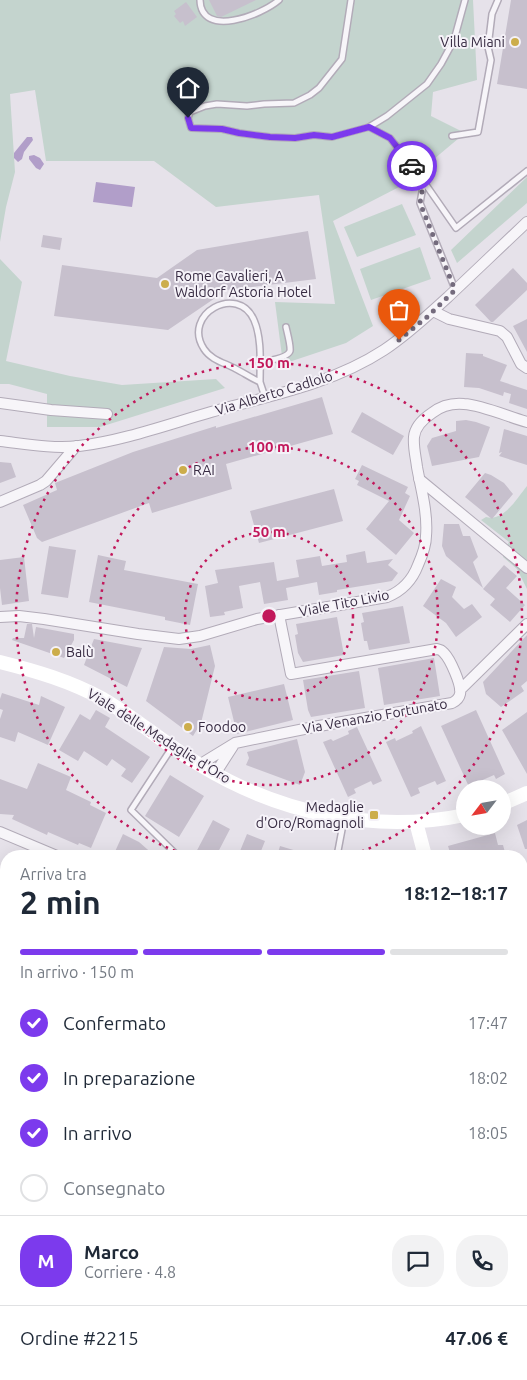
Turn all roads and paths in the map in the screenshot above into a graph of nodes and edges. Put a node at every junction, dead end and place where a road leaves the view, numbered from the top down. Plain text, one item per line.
1 (200, 0) edge
2 (279, 0) edge
3 (351, 0) edge
4 (465, 0) edge
5 (498, 0) edge
6 (369, 127) junction
7 (452, 136) dead end
8 (527, 171) edge
9 (424, 181) junction
10 (527, 222) edge
11 (455, 290) junction
12 (433, 311) junction
13 (286, 326) dead end
14 (260, 362) junction
15 (527, 368) edge
16 (260, 382) junction
17 (265, 397) junction
18 (0, 403) edge
19 (107, 414) dead end
20 (527, 422) edge
21 (0, 441) edge
22 (76, 446) junction
23 (419, 480) junction
24 (0, 502) edge
25 (527, 568) edge
26 (279, 615) junction
27 (0, 617) edge
28 (527, 624) edge
29 (0, 662) edge
30 (460, 690) junction
31 (235, 743) junction
32 (172, 746) junction
33 (199, 765) junction
34 (215, 774) junction
35 (527, 793) edge
36 (511, 800) edge
37 (456, 816) edge
38 (344, 818) junction
39 (416, 822) junction
40 (0, 832) edge
41 (43, 850) edge
42 (172, 850) edge
43 (338, 850) edge
44 (423, 850) edge

1 - 2 lane
3 - 6 lane
4 - 6 lane
5 - 7 lane
6 - 9 lane
8 - 9 lane
9 - 11 lane
10 - 11 street, Via Alberto Cadlolo
11 - 12 street, Via Alberto Cadlolo
12 - 15 street
12 - 17 street, Via Alberto Cadlolo
13 - 14 lane
14 - 16 lane
14 - 16 lane
16 - 17 lane
17 - 22 street, Via Alberto Cadlolo
18 - 19 street
20 - 23 street, Viale Tito Livio
21 - 22 street, Via Alberto Cadlolo
22 - 24 street
23 - 25 street
23 - 26 street, Viale Tito Livio
26 - 27 street, Viale Tito Livio
26 - 30 street, Via Venanzio Fortunato
28 - 30 street
29 - 32 main road, Viale delle Medaglie d'Oro
30 - 31 street, Via Venanzio Fortunato
31 - 33 street, Via Venanzio Fortunato
31 - 34 street
32 - 33 main road, Viale delle Medaglie d'Oro
32 - 42 lane
33 - 34 main road, Viale delle Medaglie d'Oro
34 - 38 main road, Viale delle Medaglie d'Oro
35 - 36 main road
37 - 39 main road, Viale delle Medaglie d'Oro
38 - 39 main road, Viale delle Medaglie d'Oro
38 - 43 lane
39 - 44 main road
40 - 41 street

